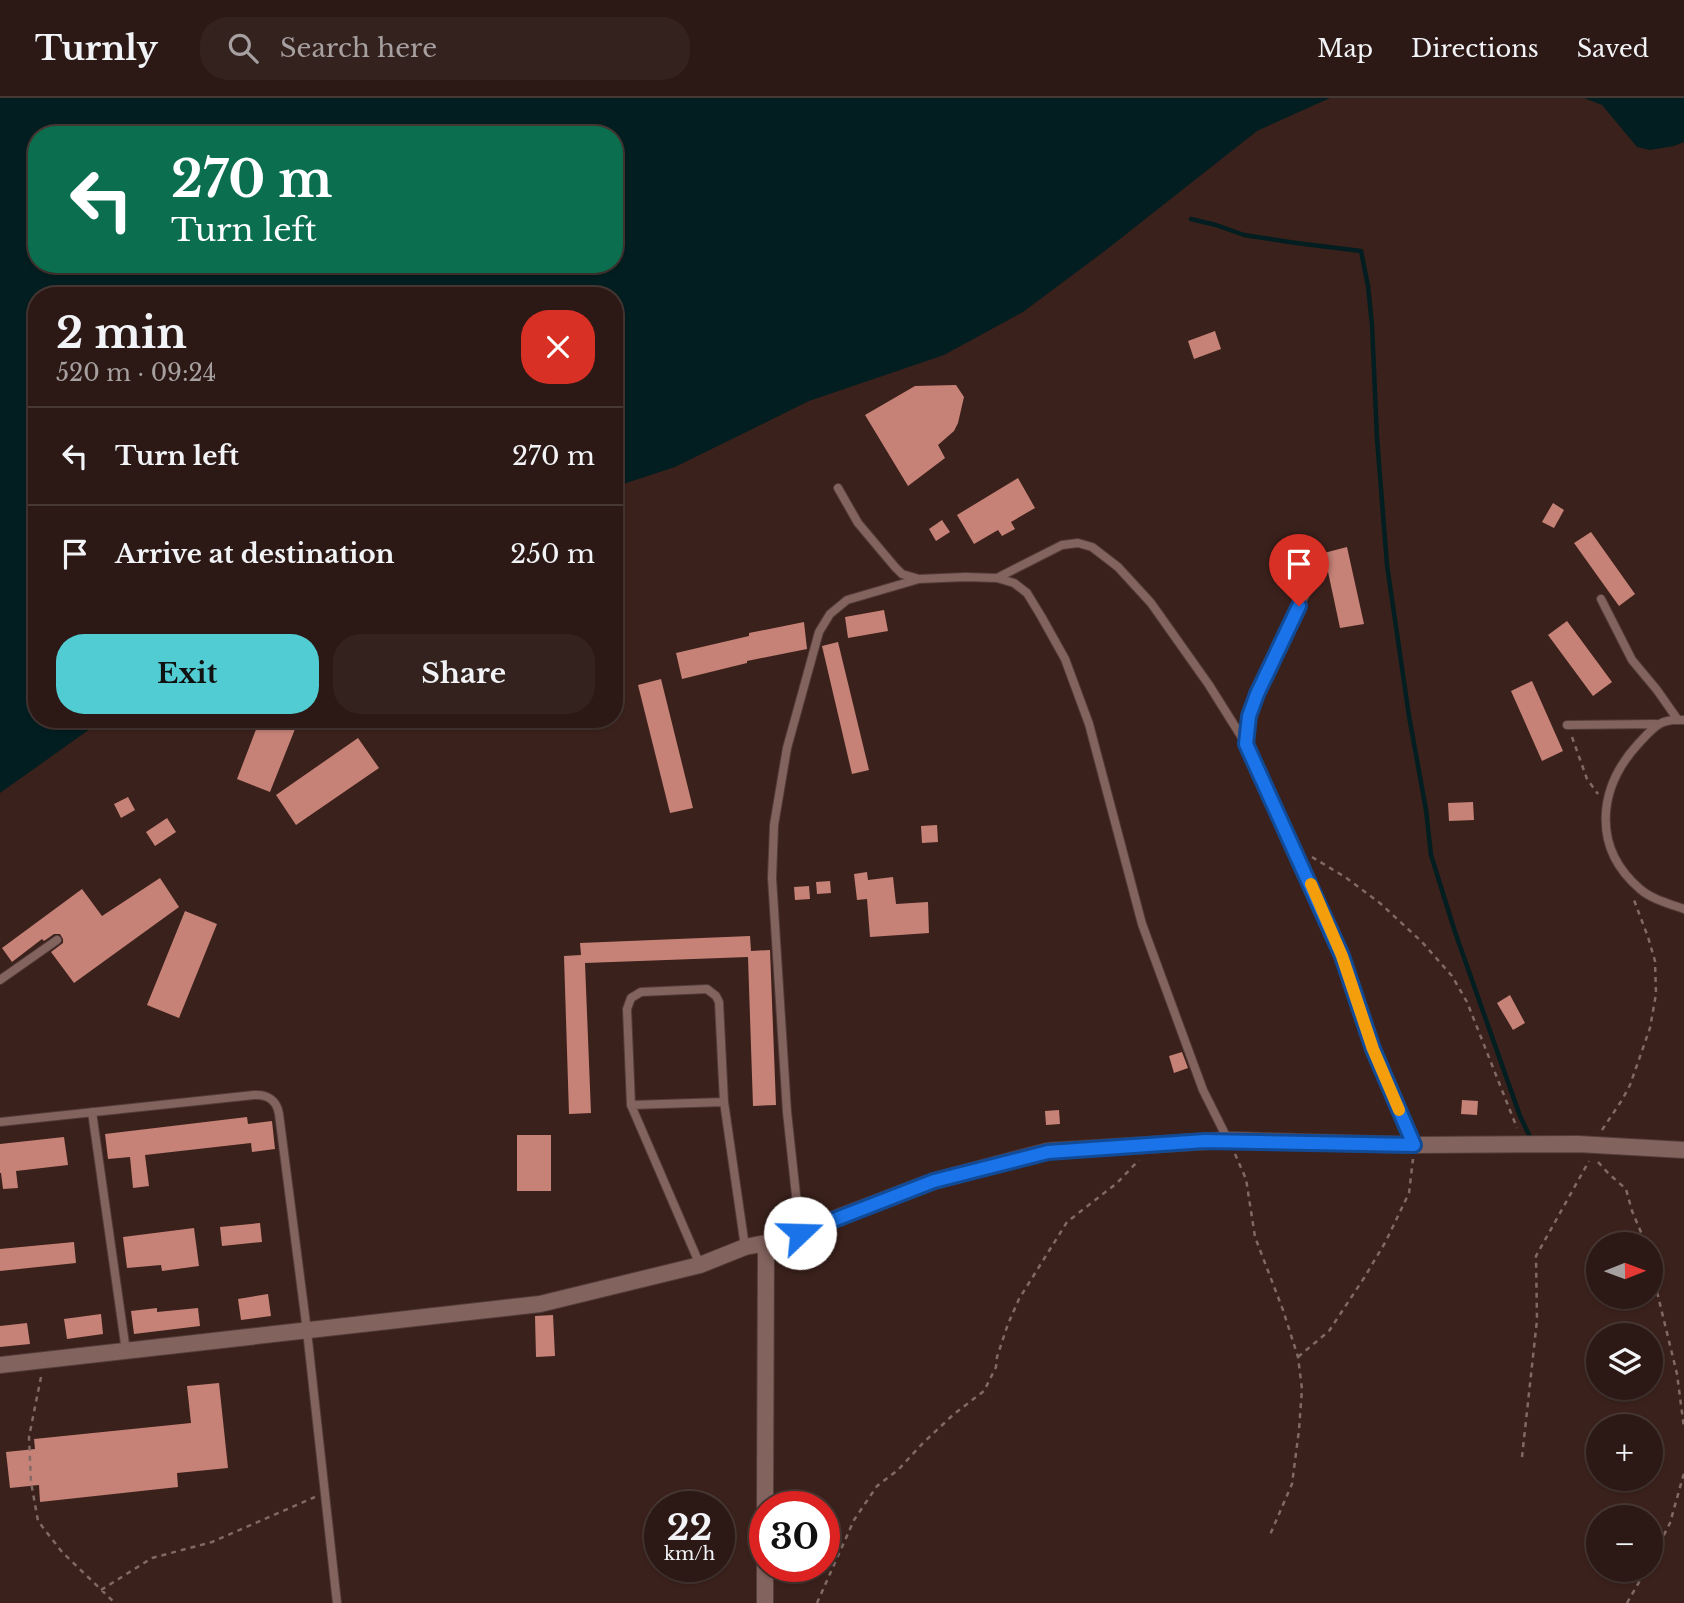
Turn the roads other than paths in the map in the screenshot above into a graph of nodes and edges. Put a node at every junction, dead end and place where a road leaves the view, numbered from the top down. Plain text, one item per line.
1 (838, 488) dead end
2 (1317, 574) dead end
3 (998, 578) junction
4 (919, 579) junction
5 (1601, 599) dead end
6 (1681, 720) edge
7 (1656, 724) junction
8 (1567, 725) road end
9 (1246, 744) junction
10 (1684, 909) edge
11 (57, 940) dead end
12 (0, 980) edge
13 (724, 1102) junction
14 (631, 1105) junction
15 (92, 1112) junction
16 (0, 1122) edge
17 (1228, 1140) junction
18 (1414, 1145) junction
19 (1684, 1150) edge
20 (800, 1233) junction
21 (766, 1243) junction
22 (745, 1247) junction
23 (700, 1265) junction
24 (307, 1331) junction
25 (126, 1351) junction
26 (0, 1365) edge
27 (765, 1491) edge
28 (765, 1582) edge
29 (337, 1603) edge
30 (765, 1603) edge

1 - 4 lane
2 - 9 lane
3 - 4 lane
3 - 9 lane
3 - 17 lane
4 - 20 lane
5 - 6 lane
6 - 7 lane
7 - 8 lane
7 - 10 lane
9 - 18 lane
11 - 12 lane
13 - 14 lane
13 - 14 lane
13 - 22 lane
14 - 23 lane
15 - 16 lane
15 - 24 lane
15 - 25 lane
17 - 18 street
17 - 20 street
18 - 19 street
20 - 21 street
21 - 22 street
21 - 27 street
22 - 23 street
23 - 24 street
24 - 25 street
24 - 29 lane
25 - 26 street
28 - 30 street

